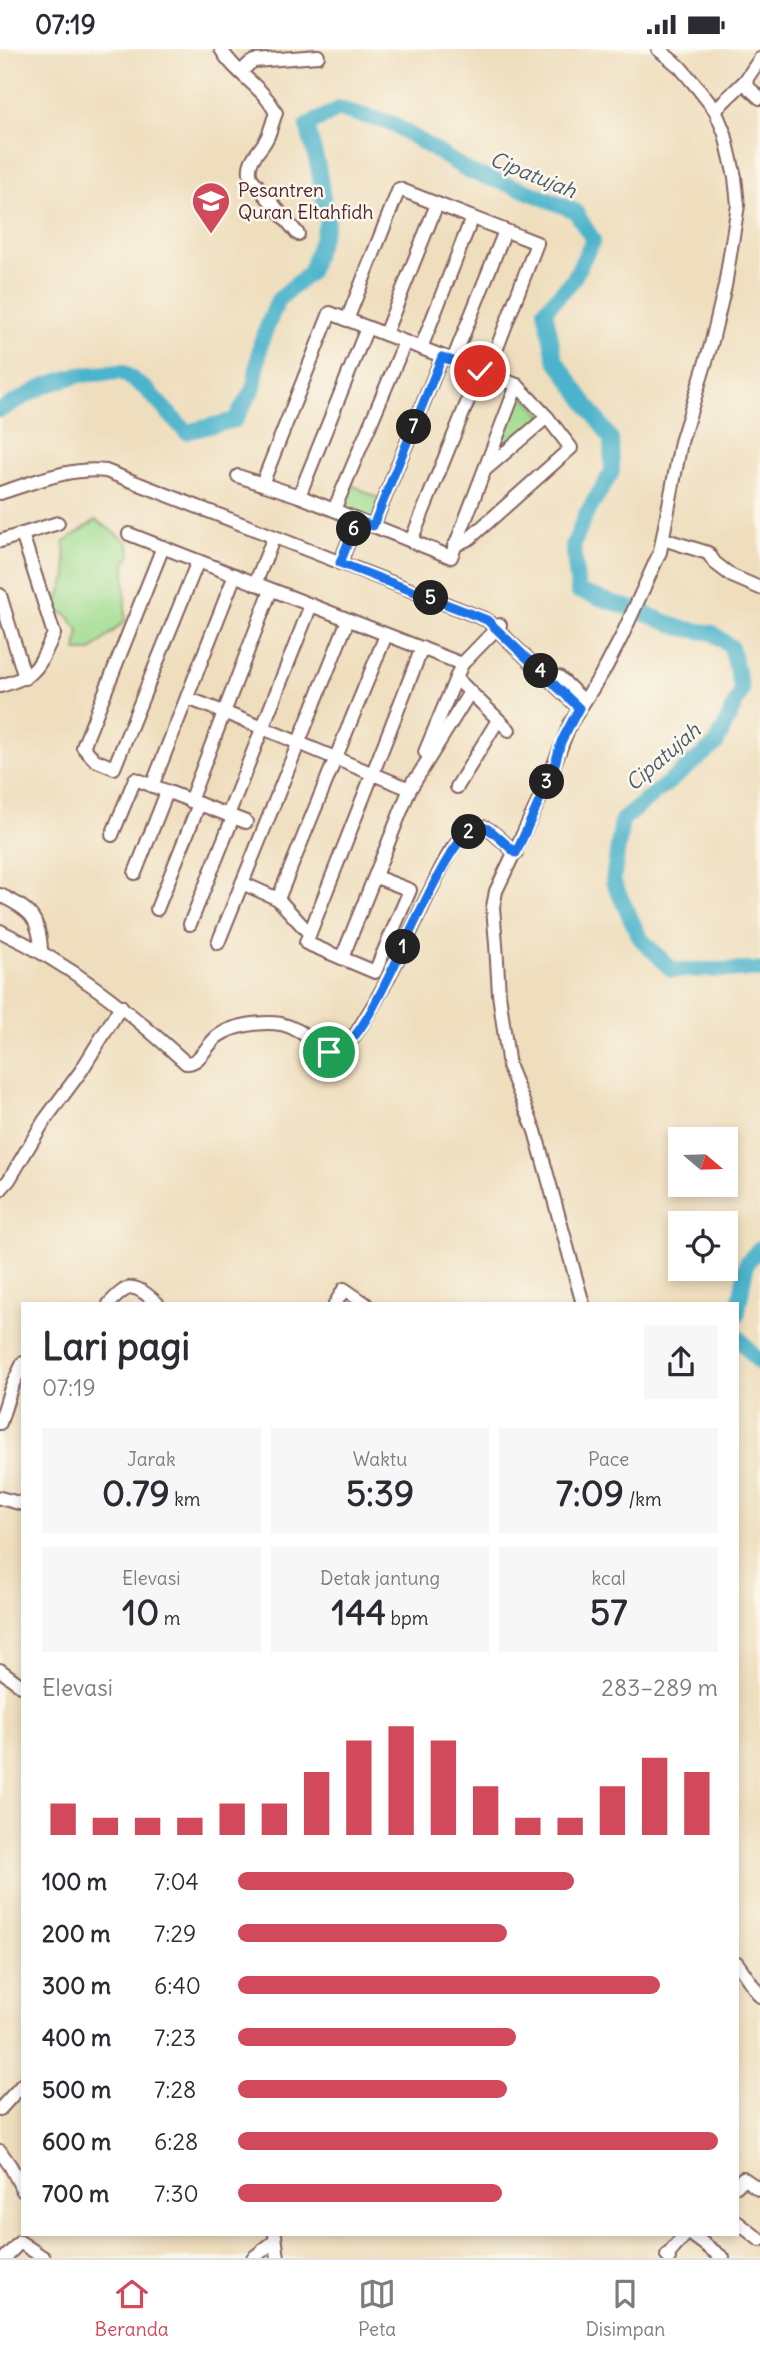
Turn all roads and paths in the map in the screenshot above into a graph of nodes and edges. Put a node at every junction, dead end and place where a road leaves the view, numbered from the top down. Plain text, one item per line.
1 (221, 49) edge
2 (658, 49) edge
3 (318, 55) dead end
4 (760, 59) edge
5 (242, 72) junction
6 (745, 81) junction
7 (760, 98) edge
8 (715, 110) junction
9 (437, 204) junction
10 (472, 218) junction
11 (505, 230) junction
12 (298, 234) dead end
13 (347, 320) junction
14 (368, 328) junction
15 (385, 334) junction
16 (405, 342) junction
17 (421, 348) junction
18 (448, 359) junction
19 (483, 372) junction
20 (517, 385) junction
21 (547, 417) junction
22 (484, 470) junction
23 (238, 476) dead end
24 (262, 484) junction
25 (0, 493) edge
26 (299, 496) junction
27 (334, 510) junction
28 (357, 520) junction
29 (58, 523) dead end
30 (373, 526) junction
31 (22, 534) junction
32 (130, 534) dead end
33 (274, 537) junction
34 (663, 539) junction
35 (0, 541) edge
36 (411, 541) junction
37 (163, 547) junction
38 (453, 551) junction
39 (198, 561) junction
40 (340, 563) junction
41 (235, 575) junction
42 (255, 584) junction
43 (760, 588) edge
44 (271, 590) junction
45 (0, 595) edge
46 (311, 605) junction
47 (348, 620) junction
48 (496, 629) junction
49 (386, 635) junction
50 (422, 648) junction
51 (462, 664) junction
52 (25, 678) junction
53 (456, 678) junction
54 (0, 686) edge
55 (470, 692) junction
56 (187, 698) junction
57 (581, 705) junction
58 (224, 712) junction
59 (498, 720) junction
60 (263, 727) junction
61 (509, 730) dead end
62 (299, 741) junction
63 (335, 759) junction
64 (372, 773) junction
65 (152, 786) junction
66 (457, 787) dead end
67 (410, 789) junction
68 (167, 792) junction
69 (195, 802) junction
70 (230, 816) junction
71 (246, 822) dead end
72 (112, 835) dead end
73 (516, 853) junction
74 (135, 873) dead end
75 (376, 877) junction
76 (242, 883) junction
77 (0, 895) edge
78 (278, 899) junction
79 (157, 909) dead end
80 (190, 924) dead end
81 (0, 931) edge
82 (309, 933) junction
83 (218, 943) dead end
84 (41, 951) junction
85 (342, 958) junction
86 (121, 1006) junction
87 (0, 1190) edge
88 (111, 1302) edge
89 (156, 1302) edge
90 (336, 1302) edge
91 (363, 1302) edge
92 (582, 1302) edge
93 (21, 1367) edge
94 (0, 1423) edge
95 (0, 1498) edge
96 (21, 1503) edge
97 (0, 1670) edge
98 (21, 1686) edge
99 (739, 1966) edge
100 (760, 1996) edge
101 (21, 2086) edge
102 (0, 2109) edge
103 (0, 2151) edge
104 (739, 2183) edge
105 (21, 2187) edge
106 (760, 2190) edge
107 (739, 2224) edge
108 (684, 2236) edge
109 (693, 2236) edge
110 (275, 2238) edge
111 (22, 2239) edge
112 (760, 2240) edge
113 (5, 2258) edge
114 (44, 2258) edge
115 (253, 2258) edge
116 (278, 2258) edge
117 (669, 2258) edge
118 (723, 2258) edge

1 - 5 street
2 - 8 street
3 - 5 street
4 - 6 street
5 - 12 street
6 - 7 street
6 - 8 street
8 - 34 street
9 - 10 street
9 - 13 street
9 - 15 street
10 - 11 street
10 - 17 street
11 - 18 street
11 - 19 street
13 - 14 street
13 - 24 street
14 - 15 street
14 - 26 street
15 - 16 street
16 - 17 street
16 - 27 street
17 - 18 street
18 - 19 street
18 - 30 street
19 - 20 street
19 - 36 street
20 - 21 street
20 - 22 street
21 - 22 street
21 - 38 street
22 - 38 street
23 - 24 street
24 - 26 street
25 - 33 street
26 - 27 street
27 - 28 street
28 - 30 street
28 - 40 street
29 - 31 street
30 - 36 street
31 - 35 street
31 - 52 street
32 - 37 street
33 - 40 street
33 - 42 street
34 - 43 street
34 - 57 street
36 - 38 street
37 - 39 street
37 - 39 street
39 - 41 street
40 - 48 street
41 - 42 street
41 - 56 street
42 - 44 street
44 - 46 street
44 - 58 street
45 - 52 street
46 - 47 street
46 - 60 street
47 - 49 street
47 - 62 street
48 - 51 street
48 - 57 street
49 - 50 street
49 - 63 street
50 - 51 street
50 - 64 street
51 - 53 street
52 - 54 street
53 - 55 street
53 - 67 street
55 - 59 street
55 - 67 street
56 - 58 street
56 - 65 street
57 - 73 street
58 - 60 street
58 - 69 street
59 - 61 street
59 - 66 street
60 - 62 street
60 - 70 street
62 - 63 street
62 - 76 street
63 - 64 street
63 - 78 street
64 - 67 street
64 - 82 street
65 - 68 street
65 - 72 street
67 - 75 street
68 - 69 street
68 - 74 street
69 - 70 street
69 - 79 street
70 - 71 street
70 - 80 street
73 - 86 street
73 - 92 street
75 - 85 street
75 - 85 street
76 - 78 street
76 - 83 street
77 - 84 street
78 - 82 street
81 - 84 street
82 - 85 street
84 - 86 street
86 - 87 street
88 - 89 street
90 - 91 street
93 - 94 street
95 - 96 street
97 - 98 street
99 - 100 street
101 - 102 street
103 - 105 street
104 - 106 street
107 - 112 street
108 - 117 street
109 - 118 street
110 - 115 street
110 - 116 street
111 - 113 street
111 - 114 street

